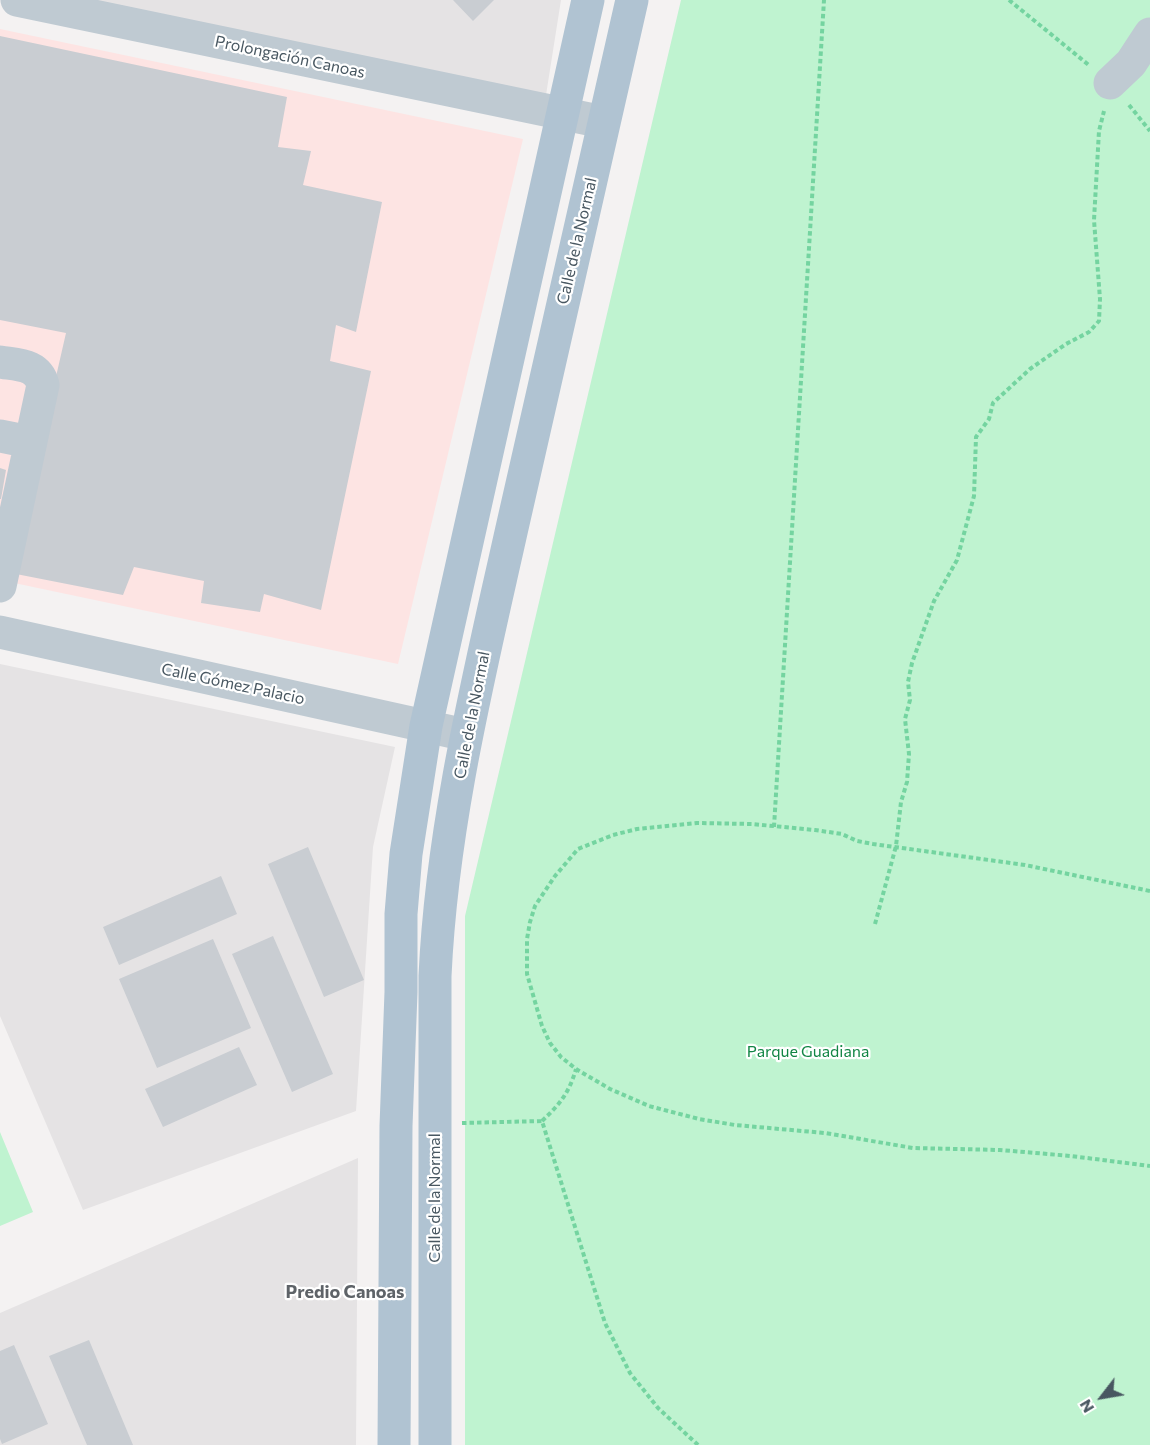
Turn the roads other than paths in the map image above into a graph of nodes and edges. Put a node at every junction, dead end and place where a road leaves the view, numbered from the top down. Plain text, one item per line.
1 (17, 0) edge
2 (588, 0) edge
3 (632, 0) edge
4 (1150, 34) edge
5 (1110, 83) road end
6 (562, 114) junction
7 (603, 122) junction
8 (0, 362) edge
9 (15, 439) edge
10 (0, 586) edge
11 (0, 632) edge
12 (426, 726) junction
13 (466, 735) junction
14 (434, 1125) junction
15 (396, 1126) junction
16 (394, 1445) edge
17 (435, 1445) edge

1 - 6 street, Prolongación Canoas
2 - 6 main road
3 - 7 main road, Calle de la Normal
4 - 5 street
6 - 7 street, Prolongación Canoas
6 - 12 main road
7 - 13 main road, Calle de la Normal
8 - 9 street
9 - 10 street
11 - 12 street, Calle Gómez Palacio
12 - 13 street, Calle Gómez Palacio
12 - 15 main road
13 - 14 main road, Calle de la Normal
14 - 15 street
14 - 17 main road, Calle de la Normal
15 - 16 main road

